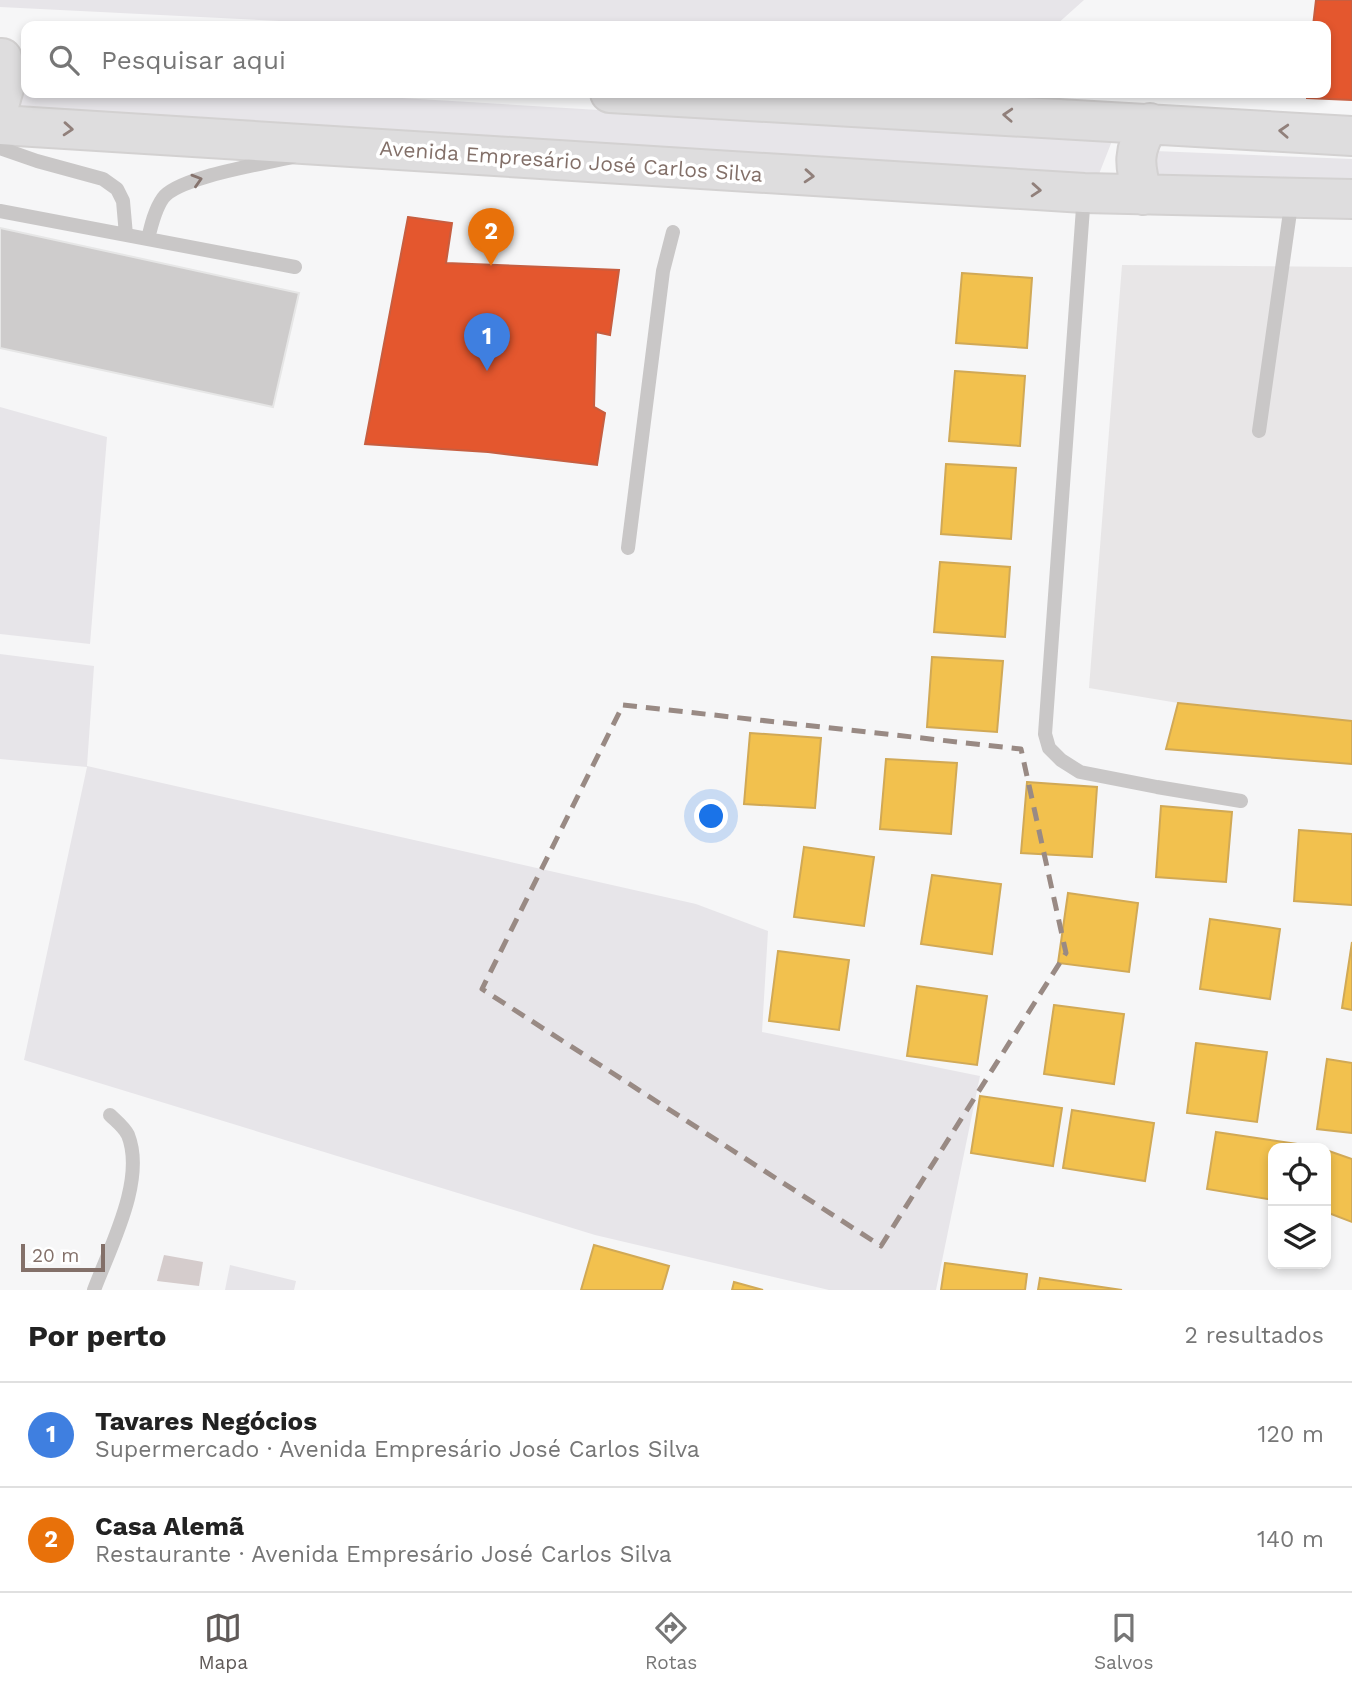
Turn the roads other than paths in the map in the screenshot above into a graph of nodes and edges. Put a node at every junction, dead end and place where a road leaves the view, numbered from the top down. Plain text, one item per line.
1 (9, 59) edge
2 (700, 98) edge
3 (0, 103) edge
4 (1150, 123) junction
5 (0, 125) edge
6 (1352, 136) edge
7 (341, 146) junction
8 (0, 148) edge
9 (1084, 193) junction
10 (1143, 195) junction
11 (1302, 197) junction
12 (1352, 199) edge
13 (0, 211) edge
14 (1352, 211) edge
15 (673, 232) dead end
16 (126, 235) junction
17 (148, 239) junction
18 (295, 267) dead end
19 (1259, 431) dead end
20 (628, 548) dead end
21 (1241, 801) dead end
22 (110, 1115) dead end
23 (94, 1290) edge

1 - 3 main road
4 -> 2 main road
6 -> 4 main road
4 - 10 main road
5 -> 7 main road, Avenida Empresário José Carlos Silva
7 -> 9 main road, Avenida Empresário José Carlos Silva
17 -> 7 lane
8 - 16 lane
9 - 10 main road, Avenida Empresário José Carlos Silva
9 - 21 lane
10 - 11 main road, Avenida Empresário José Carlos Silva
11 - 12 main road, Avenida Empresário José Carlos Silva
11 - 14 main road, Avenida Empresário José Carlos Silva
11 - 19 lane
13 - 16 lane
15 - 20 lane
16 - 17 lane
17 - 18 lane
22 - 23 lane

